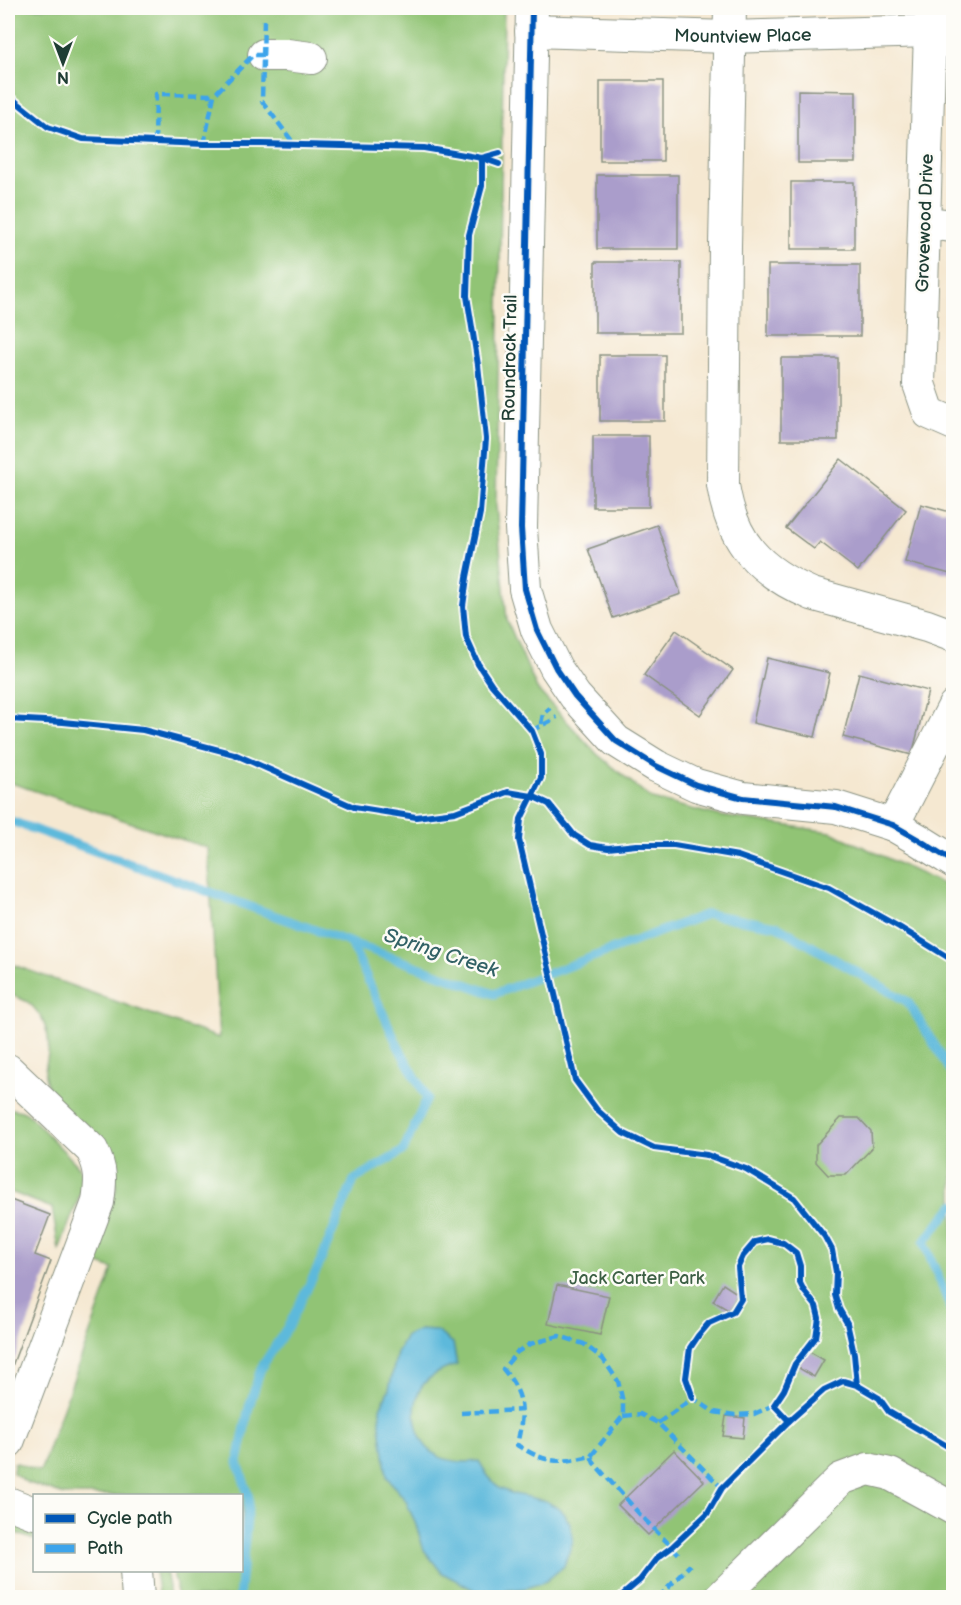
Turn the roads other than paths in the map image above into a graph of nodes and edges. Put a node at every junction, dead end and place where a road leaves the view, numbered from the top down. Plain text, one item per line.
1 (532, 19) edge
2 (730, 22) edge
3 (942, 31) edge
4 (264, 55) dead end
5 (311, 58) dead end
6 (939, 224) edge
7 (941, 419) edge
8 (954, 636) edge
9 (954, 706) edge
10 (893, 825) junction
11 (954, 862) edge
12 (8, 1070) edge
13 (8, 1442) edge
14 (8, 1503) edge
15 (954, 1509) edge
16 (33, 1514) edge
17 (137, 1572) edge
18 (138, 1598) edge
19 (720, 1598) edge

1 - 2 street, Mountview Place
1 - 10 street, Roundrock Trail
2 - 3 street, Mountview Place
2 - 8 street
3 - 6 street, Grovewood Drive
4 - 5 street
6 - 7 street, Grovewood Drive
9 - 10 street
10 - 11 street, Roundrock Trail
12 - 13 street
14 - 16 street
15 - 19 street
17 - 18 street

